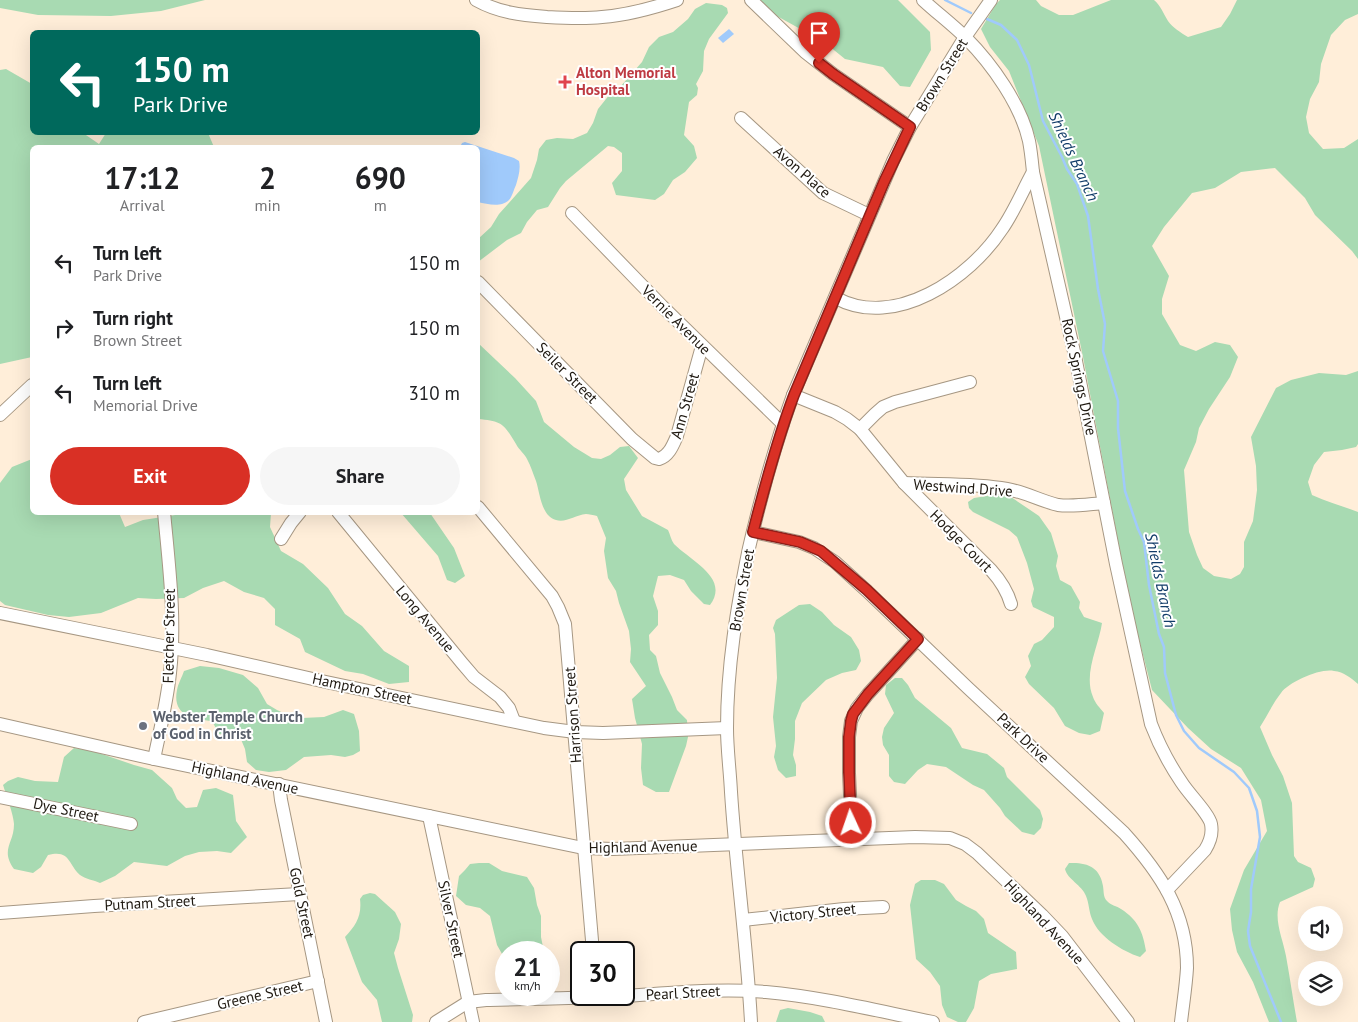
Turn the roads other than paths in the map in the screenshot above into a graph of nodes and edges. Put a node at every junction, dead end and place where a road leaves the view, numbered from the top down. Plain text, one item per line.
1 (476, 0) edge
2 (677, 0) edge
3 (751, 0) edge
4 (923, 0) edge
5 (991, 0) edge
6 (966, 37) junction
7 (741, 118) dead end
8 (910, 127) junction
9 (1033, 172) junction
10 (572, 213) dead end
11 (869, 214) junction
12 (480, 284) edge
13 (836, 298) junction
14 (702, 346) junction
15 (970, 382) dead end
16 (30, 387) edge
17 (794, 395) junction
18 (0, 415) edge
19 (782, 424) junction
20 (860, 429) junction
21 (659, 460) joint
22 (904, 484) junction
23 (1104, 503) junction
24 (480, 509) edge
25 (164, 515) edge
26 (298, 515) edge
27 (340, 515) edge
28 (753, 532) junction
29 (280, 539) dead end
30 (1011, 604) dead end
31 (0, 613) edge
32 (918, 639) junction
33 (172, 648) junction
34 (514, 721) junction
35 (0, 724) edge
36 (727, 728) junction
37 (575, 732) junction
38 (154, 759) junction
39 (279, 784) junction
40 (0, 797) edge
41 (429, 816) junction
42 (131, 824) dead end
43 (852, 839) junction
44 (735, 844) junction
45 (584, 848) junction
46 (1167, 890) junction
47 (300, 894) junction
48 (883, 907) dead end
49 (0, 913) edge
50 (743, 920) junction
51 (592, 941) edge
52 (318, 982) junction
53 (749, 991) junction
54 (635, 994) edge
55 (570, 997) edge
56 (468, 1002) junction
57 (144, 1022) edge
58 (326, 1022) edge
59 (436, 1022) edge
60 (472, 1022) edge
61 (751, 1022) edge
62 (933, 1022) edge
63 (1128, 1022) edge
64 (1180, 1022) edge

1 - 2 street
3 - 8 street
4 - 6 street, Rock Springs Drive
5 - 6 street, Brown Street
6 - 8 street, Brown Street
6 - 9 street, Rock Springs Drive
7 - 11 street, Avon Place
8 - 11 street, Brown Street
9 - 13 street
9 - 23 street, Rock Springs Drive
10 - 14 street, Vernie Avenue
11 - 13 street, Brown Street
12 - 21 street, Seiler Street
13 - 17 street, Brown Street
14 - 19 street, Vernie Avenue
14 - 21 street, Ann Street
15 - 20 street
16 - 18 street
17 - 19 street, Brown Street
17 - 20 street, Westwind Drive
19 - 28 street, Brown Street
20 - 22 street, Westwind Drive
22 - 23 street, Westwind Drive
22 - 30 street, Hodge Court
23 - 46 street, Rock Springs Drive
24 - 37 street, Harrison Street
25 - 33 street, Fletcher Street
26 - 29 street
27 - 34 street, Long Avenue
28 - 32 street, Park Drive
28 - 36 street, Brown Street
31 - 33 street, Hampton Street
32 - 43 street
32 - 46 street, Park Drive
33 - 34 street, Hampton Street
33 - 38 street, Fletcher Street
34 - 37 street, Hampton Street
35 - 38 street, Highland Avenue
36 - 37 street, Hampton Street
36 - 44 street, Brown Street
37 - 45 street, Harrison Street
38 - 39 street, Highland Avenue
39 - 41 street, Highland Avenue
39 - 47 street, Gold Street
40 - 42 street, Dye Street
41 - 45 street, Highland Avenue
41 - 56 street, Silver Street
43 - 44 street, Highland Avenue
43 - 63 street, Highland Avenue
44 - 45 street, Highland Avenue
44 - 50 street, Brown Street
45 - 51 street, Harrison Street
46 - 64 street, Park Drive
47 - 49 street, Putnam Street
47 - 52 street, Gold Street
48 - 50 street, Victory Street
50 - 53 street, Brown Street
52 - 57 street, Greene Street
52 - 58 street, Gold Street
53 - 54 street, Pearl Street
53 - 61 street, Brown Street
53 - 62 street, Pearl Street
55 - 56 street, Pearl Street
56 - 59 street, Pearl Street
56 - 60 street, Silver Street

